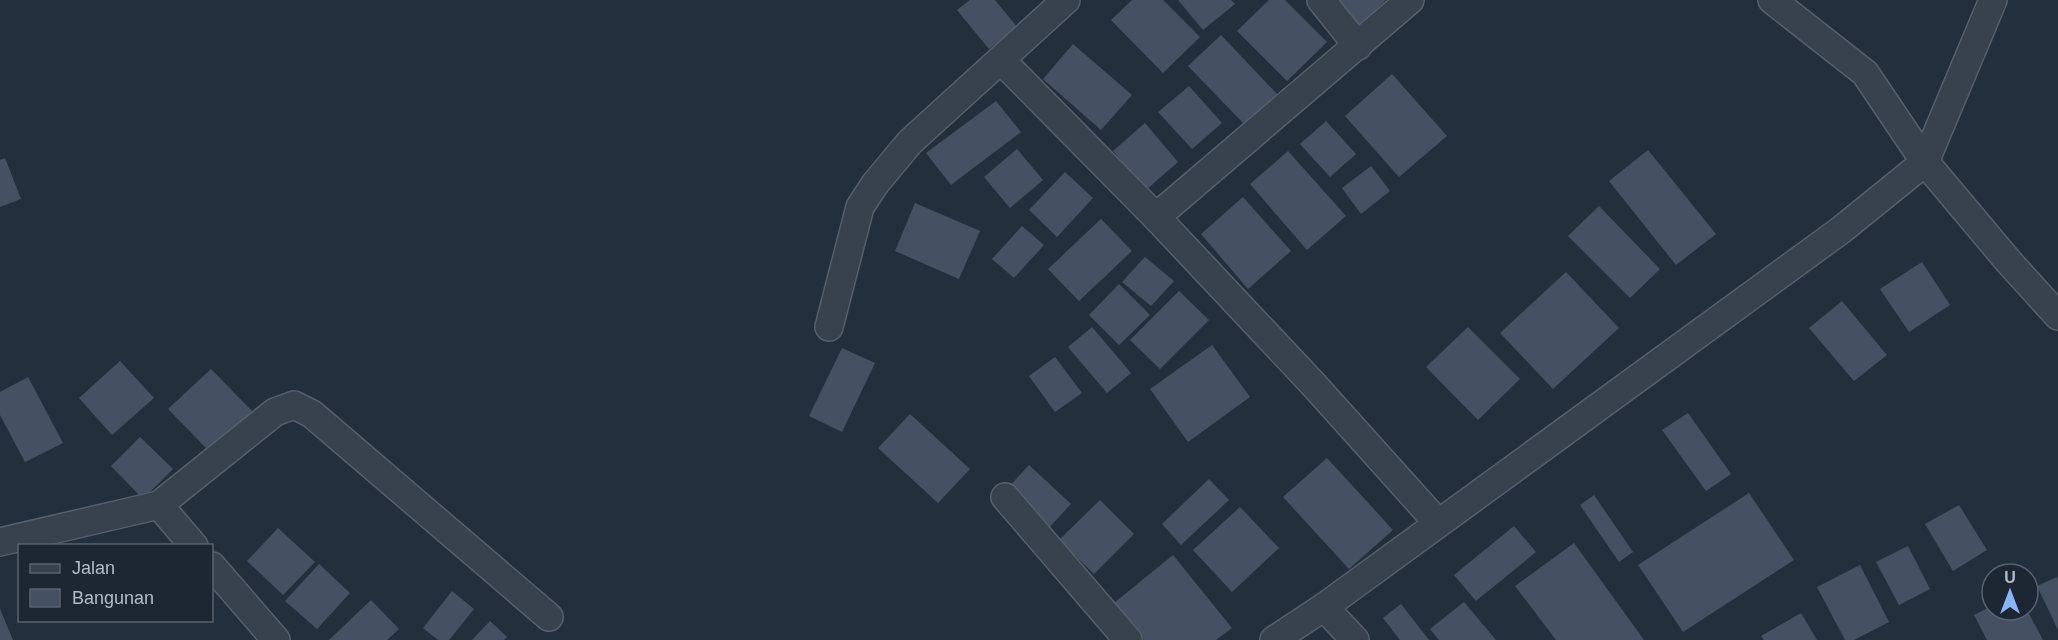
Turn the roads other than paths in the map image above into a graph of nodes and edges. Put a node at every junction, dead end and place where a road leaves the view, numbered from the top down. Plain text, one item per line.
1 (1321, 0) edge
2 (1410, 0) edge
3 (1772, 0) edge
4 (1994, 0) edge
5 (1051, 5) edge
6 (1358, 46) junction
7 (1001, 60) junction
8 (1925, 162) junction
9 (1156, 217) junction
10 (2058, 316) edge
11 (829, 327) dead end
12 (1005, 497) dead end
13 (159, 505) junction
14 (1437, 523) junction
15 (0, 542) edge
16 (192, 544) edge
17 (213, 567) edge
18 (1324, 607) junction
19 (549, 617) dead end
20 (276, 640) edge
21 (1128, 640) edge
22 (1274, 640) edge
23 (1355, 640) edge

1 - 6 street
2 - 6 street
3 - 8 street
4 - 8 street
5 - 7 street
6 - 9 street
7 - 9 street
7 - 11 street
8 - 10 street
8 - 14 street
9 - 14 street
12 - 21 street
13 - 15 street
13 - 16 street
13 - 19 street
14 - 18 street
17 - 20 street
18 - 22 street
18 - 23 street

